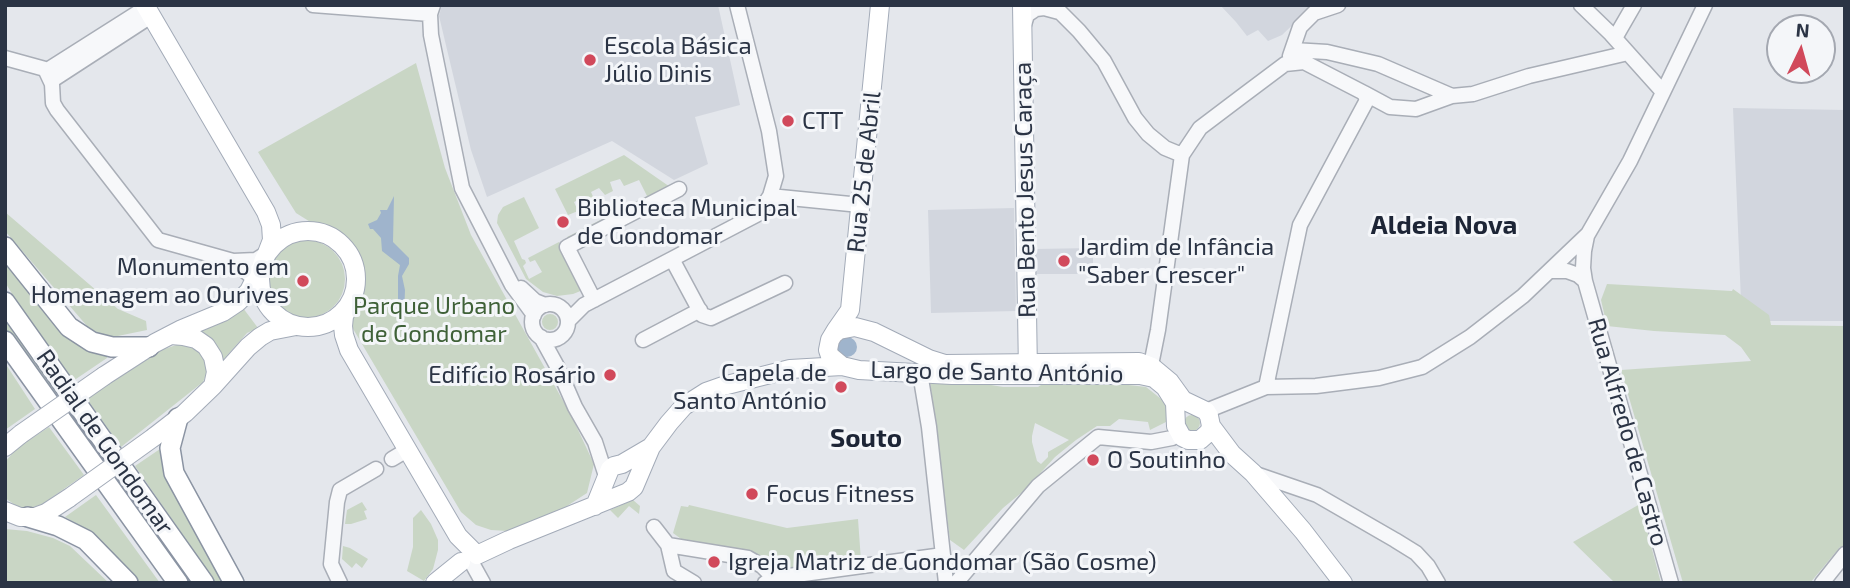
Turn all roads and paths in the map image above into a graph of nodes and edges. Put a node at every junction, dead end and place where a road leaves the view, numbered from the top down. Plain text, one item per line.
1 (313, 5) edge
2 (737, 5) edge
3 (880, 5) edge
4 (1022, 5) edge
5 (1338, 5) edge
6 (1581, 5) edge
7 (1634, 5) edge
8 (1705, 5) edge
9 (1056, 8) edge
10 (432, 9) edge
11 (148, 10) edge
12 (1022, 31) junction
13 (1615, 38) junction
14 (1293, 50) junction
15 (1628, 53) junction
16 (5, 58) edge
17 (1286, 64) junction
18 (49, 76) junction
19 (1663, 92) junction
20 (1364, 93) junction
21 (1452, 96) junction
22 (1182, 155) junction
23 (679, 189) dead end
24 (468, 194) junction
25 (770, 196) junction
26 (860, 205) junction
27 (267, 212) junction
28 (304, 231) junction
29 (1588, 234) junction
30 (5, 247) edge
31 (672, 259) junction
32 (233, 261) junction
33 (1550, 271) junction
34 (261, 275) junction
35 (1585, 281) junction
36 (785, 283) dead end
37 (5, 302) edge
38 (589, 302) junction
39 (349, 304) junction
40 (552, 306) junction
41 (700, 310) junction
42 (534, 315) junction
43 (304, 327) junction
44 (566, 328) junction
45 (171, 335) junction
46 (541, 337) junction
47 (832, 337) junction
48 (643, 340) dead end
49 (5, 341) edge
50 (149, 347) junction
51 (349, 350) junction
52 (842, 366) junction
53 (558, 368) junction
54 (790, 369) junction
55 (1028, 369) junction
56 (1145, 370) junction
57 (920, 373) junction
58 (213, 386) junction
59 (1266, 387) junction
60 (178, 418) junction
61 (1202, 421) junction
62 (1178, 427) junction
63 (5, 447) edge
64 (651, 447) junction
65 (376, 468) dead end
66 (613, 471) junction
67 (1253, 473) junction
68 (636, 479) junction
69 (624, 494) junction
70 (594, 506) junction
71 (12, 514) edge
72 (654, 527) dead end
73 (668, 545) junction
74 (467, 553) junction
75 (1845, 554) edge
76 (943, 555) junction
77 (769, 580) edge
78 (128, 583) edge
79 (178, 583) edge
80 (204, 583) edge
81 (234, 583) edge
82 (340, 583) edge
83 (435, 583) edge
84 (483, 583) edge
85 (694, 583) edge
86 (946, 583) edge
87 (956, 583) edge
88 (1343, 583) edge
89 (1438, 583) edge
90 (1671, 583) edge
91 (1822, 583) edge

1 - 10 street
2 - 25 street
3 - 26 main road, Rua 25 de Abril
4 - 12 main road, Rua Bento Jesus Caraça
5 - 14 street
6 - 13 street
7 - 13 street
8 - 19 street
9 - 12 street
9 - 22 street
10 - 24 street
11 - 18 street
11 - 27 main road
12 - 55 main road, Rua Bento Jesus Caraça
13 - 15 street
14 - 17 street
14 - 21 street
15 - 19 street
15 - 21 street
16 - 18 street
17 - 20 street
17 - 22 street
18 - 32 street
19 - 29 street
20 - 21 street
20 - 59 street
22 - 56 street
23 - 38 street
24 - 40 street
24 - 42 street
25 - 26 street
25 - 31 street
26 - 47 main road, Rua 25 de Abril
27 - 28 main road
27 - 34 main road
28 - 34 main road
28 - 39 main road
29 - 33 street
29 - 35 street, Rua Alfredo de Castro
30 - 50 highway
31 - 38 street
31 - 41 street
32 - 34 street
32 - 34 street
33 - 35 street
33 - 59 street
34 - 43 main road
34 - 45 main road
35 - 90 street, Rua Alfredo de Castro
36 - 41 street
37 - 80 highway, Radial de Gondomar
38 - 40 street
38 - 44 street
39 - 43 main road
39 - 51 main road
40 - 42 street
40 - 44 street
41 - 48 street
42 - 46 street
43 - 51 main road
43 - 58 main road
44 - 46 street
44 - 53 street
45 - 50 main road
45 - 58 main road
46 - 53 street
47 - 52 main road, Largo de Santo António
47 - 54 main road
47 - 55 main road, Largo de Santo António
49 - 79 highway, Radial de Gondomar
50 - 63 main road, bridge
51 - 74 main road
52 - 54 main road
52 - 57 main road, Largo de Santo António
53 - 66 street
54 - 64 main road
55 - 56 main road, Largo de Santo António
55 - 57 main road, Largo de Santo António
56 - 61 main road, Largo de Santo António
56 - 62 main road, Largo de Santo António
57 - 76 street
58 - 60 main road
59 - 61 street
60 - 71 main road, bridge
60 - 81 highway
61 - 62 main road
61 - 62 main road
61 - 67 main road
62 - 87 street
64 - 66 main road
64 - 68 main road
65 - 82 street
66 - 68 main road
66 - 69 main road
66 - 70 main road
67 - 88 main road
67 - 89 street
68 - 69 main road
69 - 70 main road
70 - 74 main road
71 - 78 highway
72 - 73 street
73 - 77 street
73 - 85 street
74 - 83 main road
74 - 84 street
75 - 91 street
76 - 77 street
76 - 86 street

